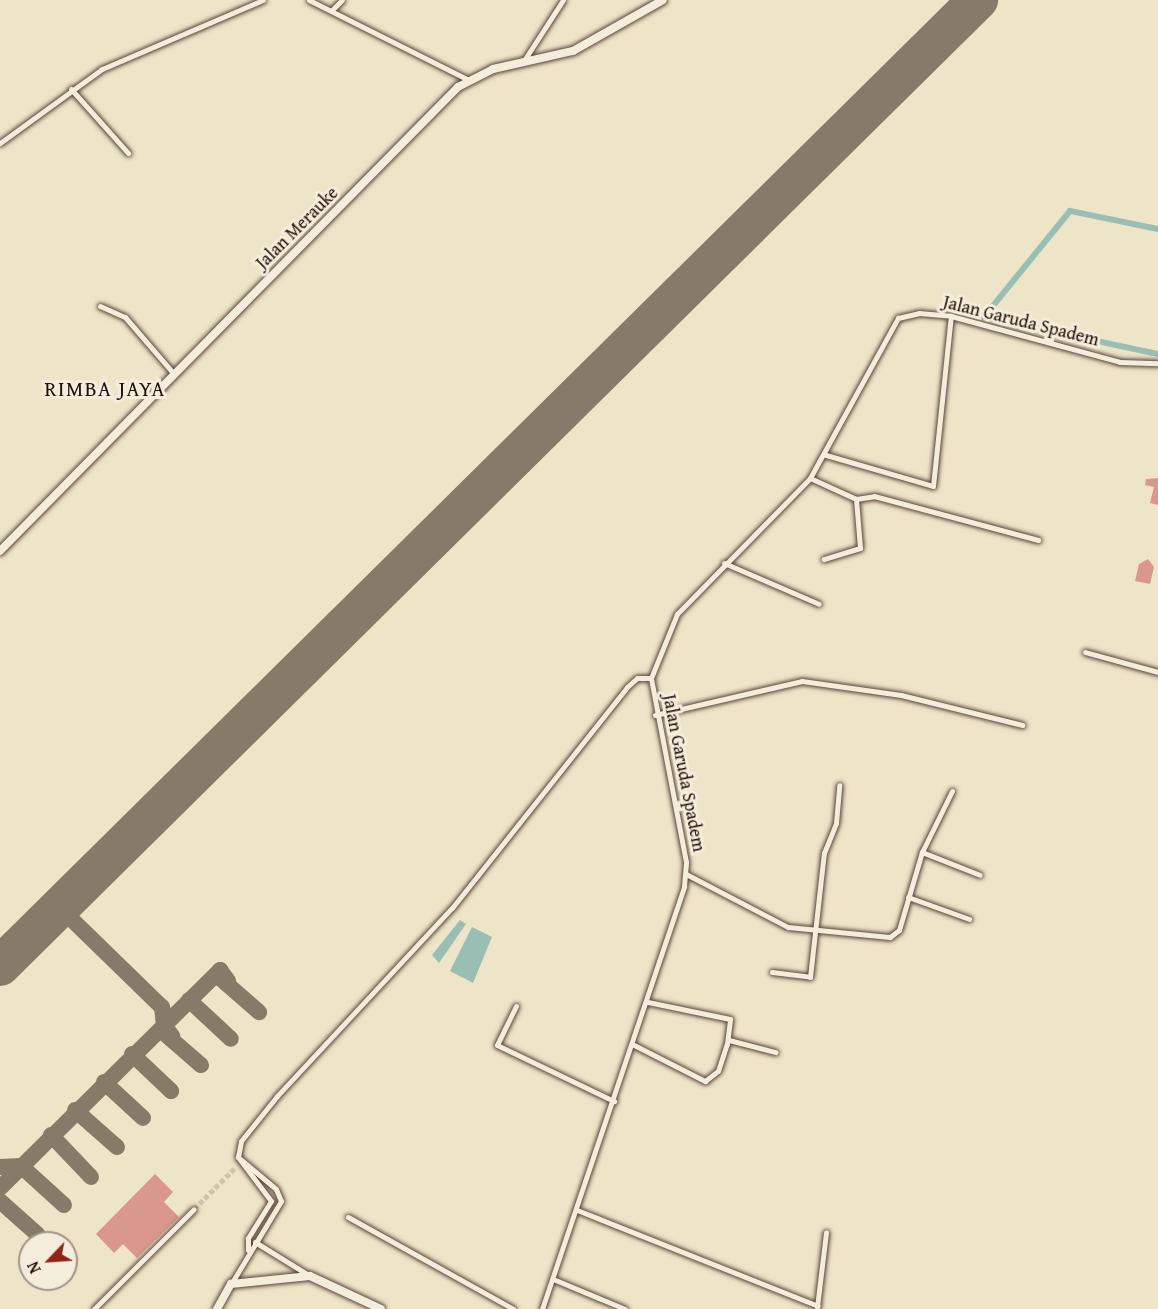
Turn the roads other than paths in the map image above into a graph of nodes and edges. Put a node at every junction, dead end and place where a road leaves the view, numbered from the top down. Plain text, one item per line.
1 (263, 0) edge
2 (309, 0) edge
3 (342, 0) edge
4 (562, 0) edge
5 (663, 0) edge
6 (332, 10) junction
7 (522, 63) junction
8 (467, 79) junction
9 (71, 89) junction
10 (0, 143) edge
11 (128, 153) dead end
12 (100, 306) dead end
13 (951, 316) junction
14 (1158, 363) edge
15 (174, 374) junction
16 (826, 455) junction
17 (810, 478) junction
18 (856, 499) junction
19 (1038, 540) dead end
20 (0, 552) edge
21 (824, 559) dead end
22 (723, 563) junction
23 (819, 604) dead end
24 (1085, 652) dead end
25 (1158, 672) edge
26 (651, 678) junction
27 (655, 715) junction
28 (1023, 725) dead end
29 (839, 785) dead end
30 (952, 791) dead end
31 (922, 852) junction
32 (686, 874) junction
33 (980, 875) dead end
34 (909, 897) junction
35 (969, 920) dead end
36 (819, 931) junction
37 (772, 972) dead end
38 (648, 1002) junction
39 (516, 1006) dead end
40 (729, 1040) junction
41 (634, 1045) junction
42 (775, 1052) dead end
43 (614, 1101) junction
44 (241, 1158) junction
45 (194, 1209) tunnel mouth
46 (577, 1210) junction
47 (348, 1217) dead end
48 (826, 1233) dead end
49 (248, 1238) junction
50 (256, 1242) junction
51 (248, 1250) junction
52 (310, 1276) junction
53 (553, 1279) junction
54 (231, 1284) junction
55 (99, 1308) edge
56 (817, 1308) edge
57 (217, 1309) edge
58 (381, 1309) edge
59 (513, 1309) edge
60 (542, 1309) edge
61 (625, 1309) edge

1 - 9 street
2 - 6 street
3 - 6 street
4 - 7 street
5 - 7 street, Jalan Merauke
6 - 8 street
7 - 8 street, Jalan Merauke
8 - 15 street, Jalan Merauke
9 - 10 street
9 - 11 street
12 - 15 street
13 - 14 street, Jalan Garuda Spadem
13 - 16 street, Jalan Garuda Spadem
13 - 16 street
15 - 20 street, Jalan Merauke
16 - 17 street, Jalan Garuda Spadem
17 - 18 street
17 - 22 street, Jalan Garuda Spadem
18 - 19 street
18 - 21 street
22 - 23 street
22 - 26 street, Jalan Garuda Spadem
24 - 25 street
26 - 27 street, Jalan Garuda Spadem
26 - 44 street
27 - 28 street
27 - 32 street, Jalan Garuda Spadem
29 - 36 street
30 - 31 street
31 - 33 street
31 - 34 street
32 - 36 street
32 - 38 street, Jalan Garuda Spadem
34 - 35 street
34 - 36 street
36 - 37 street
38 - 40 street
38 - 41 street, Jalan Garuda Spadem
39 - 43 street
40 - 41 street
40 - 42 street
41 - 43 street, Jalan Garuda Spadem
43 - 46 street, Jalan Garuda Spadem
44 - 49 street
44 - 50 street
45 - 55 street
46 - 53 street, Jalan Garuda Spadem
46 - 56 street
47 - 59 street
48 - 56 street
49 - 50 street
49 - 51 street
50 - 51 street
50 - 52 street
51 - 54 street
52 - 54 street
52 - 58 street
53 - 60 street, Jalan Garuda Spadem
53 - 61 street
54 - 57 street

